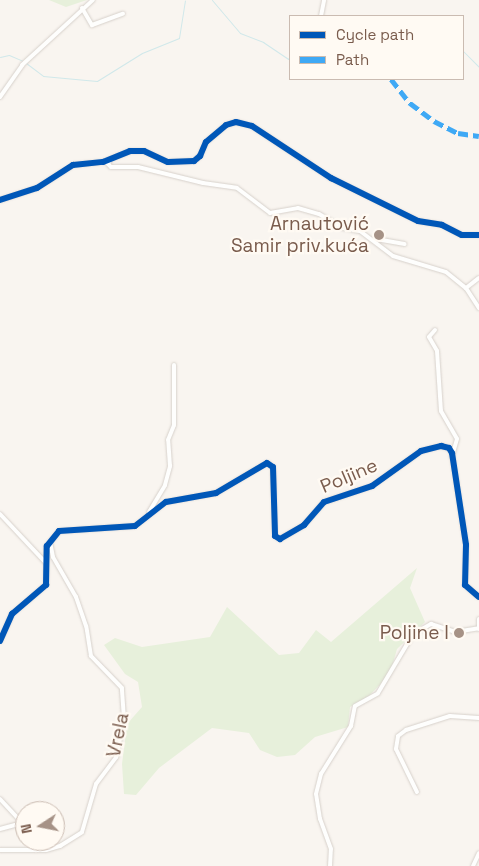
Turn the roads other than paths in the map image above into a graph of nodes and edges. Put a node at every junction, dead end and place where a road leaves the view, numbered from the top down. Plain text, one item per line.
1 (93, 0) edge
2 (324, 0) edge
3 (82, 8) junction
4 (123, 14) dead end
5 (321, 15) edge
6 (0, 97) edge
7 (111, 160) junction
8 (0, 200) edge
9 (479, 235) edge
10 (374, 239) junction
11 (405, 244) dead end
12 (479, 278) edge
13 (466, 288) junction
14 (479, 308) edge
15 (435, 330) dead end
16 (174, 365) dead end
17 (452, 457) junction
18 (0, 514) edge
19 (147, 514) junction
20 (5, 518) junction
21 (0, 522) edge
22 (50, 542) junction
23 (45, 562) junction
24 (479, 597) edge
25 (479, 619) edge
26 (479, 628) edge
27 (0, 641) edge
28 (479, 718) edge
29 (417, 792) dead end
30 (0, 799) edge
31 (15, 815) edge
32 (15, 826) edge
33 (0, 829) edge
34 (65, 843) edge
35 (0, 850) edge
36 (15, 850) edge
37 (479, 853) edge
38 (330, 866) edge
39 (472, 866) edge

1 - 3 street
2 - 5 street
3 - 4 street
3 - 6 street
7 - 8 street
7 - 9 street
7 - 10 street
10 - 11 street
10 - 13 street
12 - 13 street
13 - 14 street
15 - 17 street
16 - 19 street
17 - 19 street, Poljine
17 - 24 street
18 - 20 street
19 - 22 street, Poljine
20 - 21 street
20 - 23 street
22 - 23 street
22 - 34 street, Vrela
23 - 27 street
25 - 26 street
26 - 38 street
28 - 29 street
30 - 31 street
32 - 33 street
35 - 36 street, Vrela
37 - 39 street

